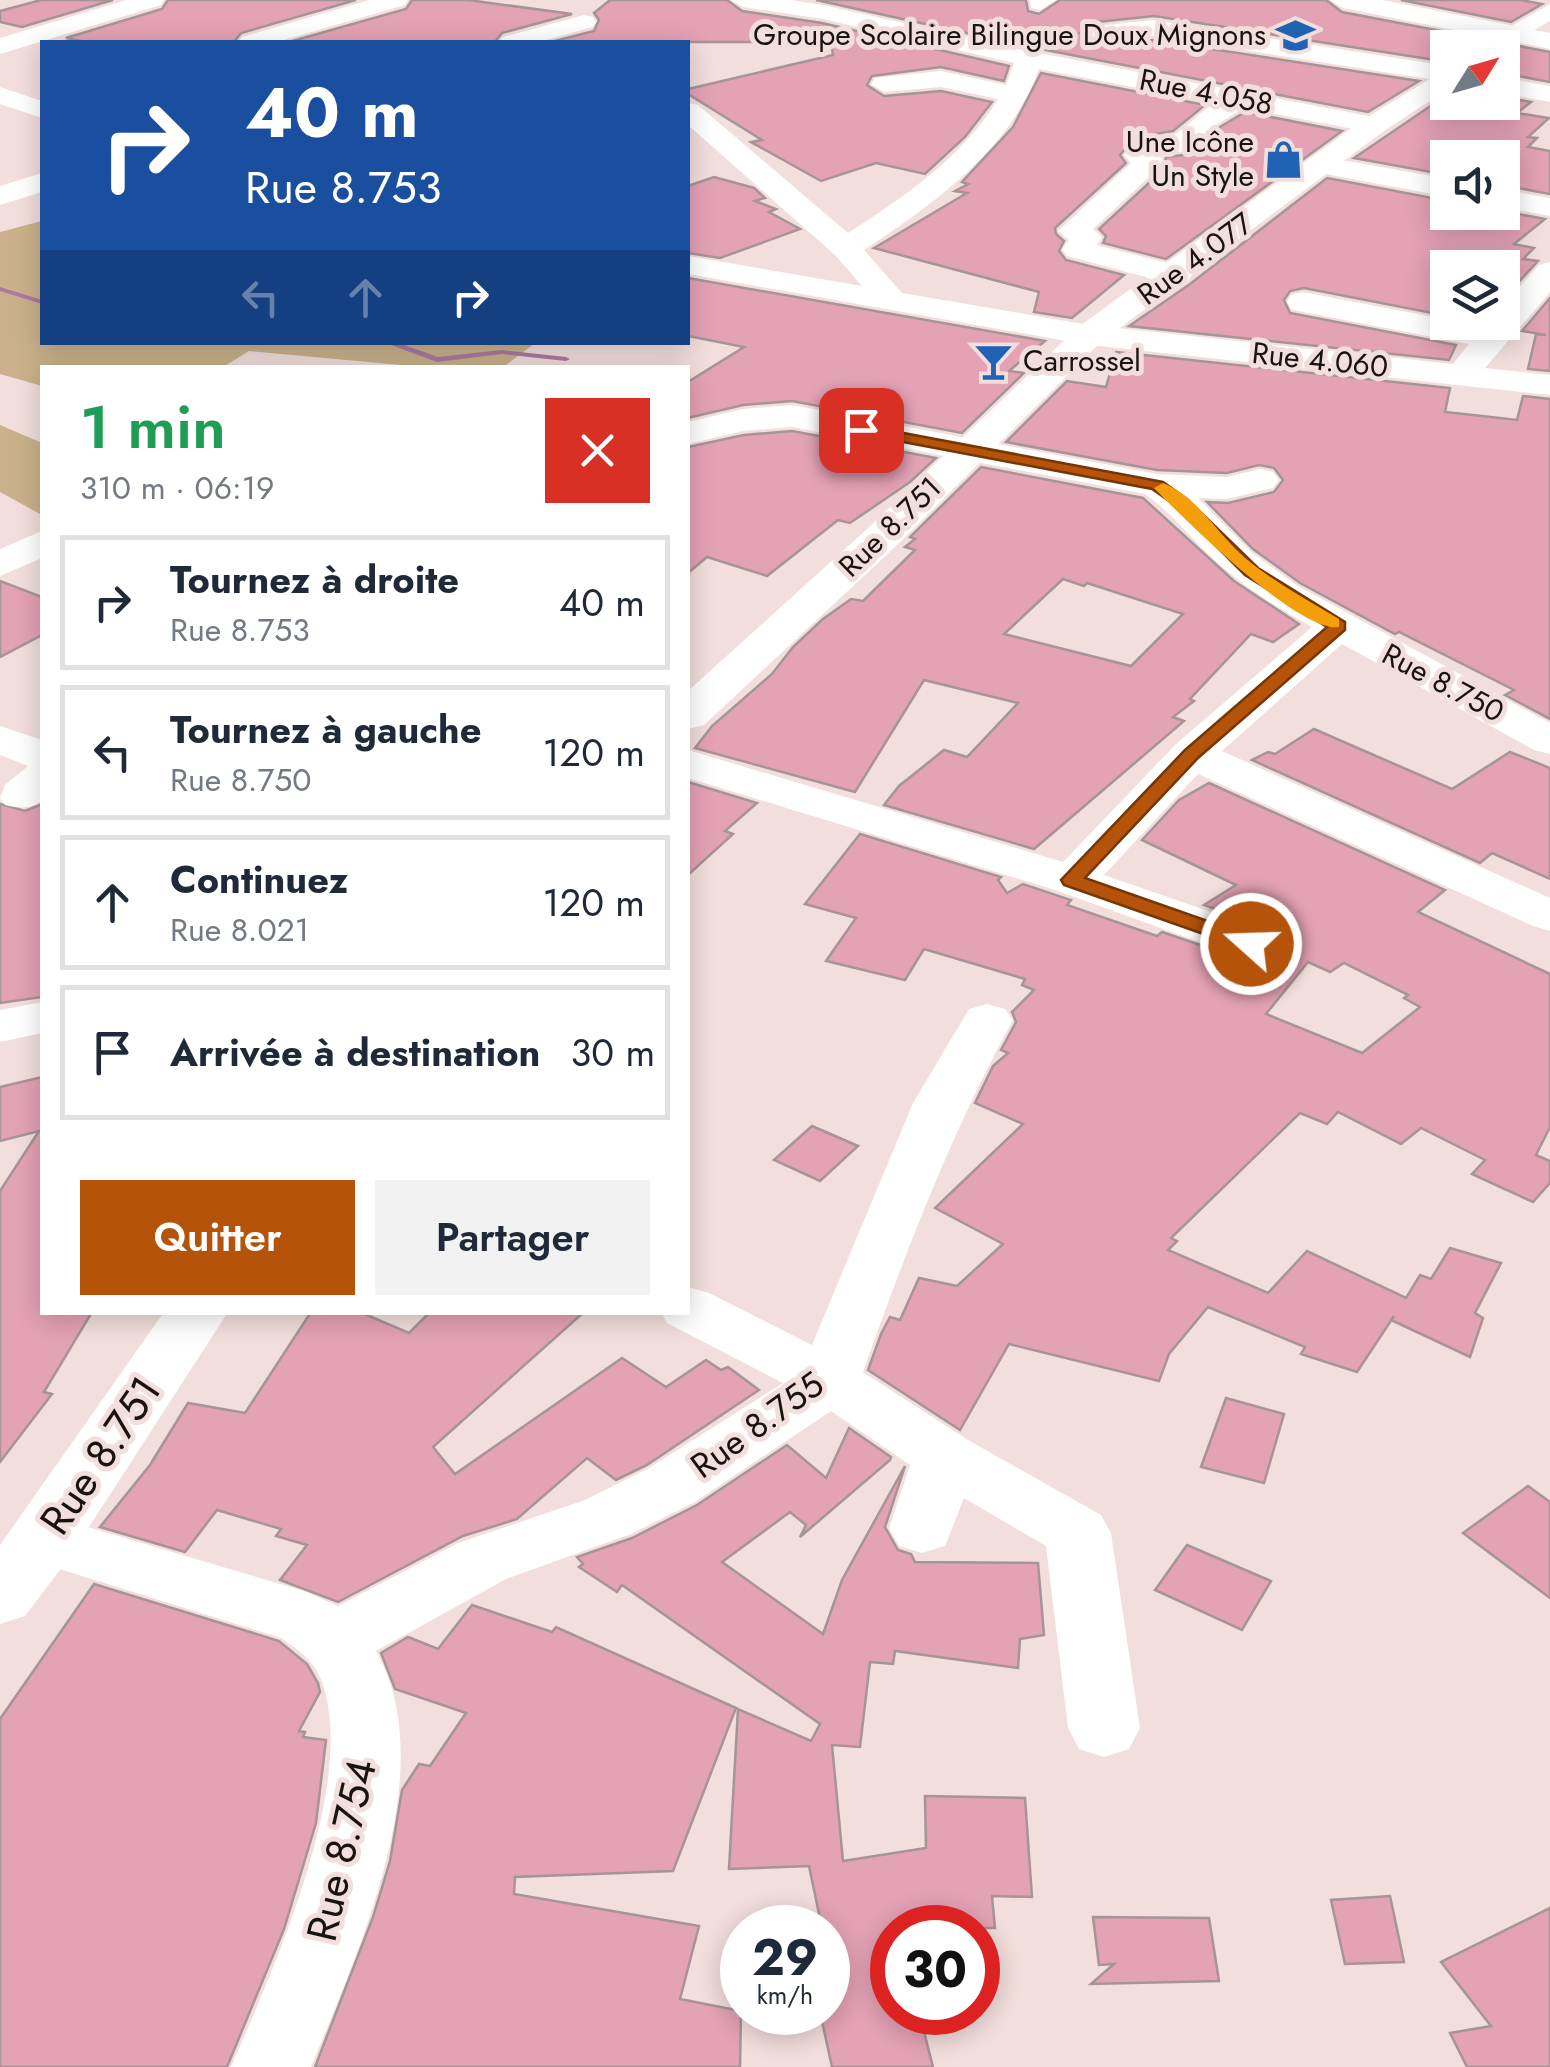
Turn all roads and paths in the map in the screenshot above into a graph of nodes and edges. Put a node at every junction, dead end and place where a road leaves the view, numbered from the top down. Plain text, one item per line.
1 (152, 0) edge
2 (396, 0) edge
3 (559, 0) edge
4 (743, 0) edge
5 (1343, 0) edge
6 (1550, 11) edge
7 (584, 22) junction
8 (1458, 30) edge
9 (1518, 30) edge
10 (1097, 34) dead end
11 (259, 40) edge
12 (519, 40) edge
13 (606, 40) edge
14 (1520, 41) edge
15 (1550, 41) edge
16 (915, 44) junction
17 (0, 46) edge
18 (862, 47) dead end
19 (1029, 59) junction
20 (1430, 72) edge
21 (884, 84) dead end
22 (1430, 87) edge
23 (1520, 88) edge
24 (1005, 92) junction
25 (1550, 94) edge
26 (0, 95) edge
27 (1240, 99) junction
28 (34, 113) edge
29 (977, 115) junction
30 (1374, 125) junction
31 (694, 126) edge
32 (1320, 166) junction
33 (40, 184) edge
34 (1430, 185) edge
35 (1520, 201) edge
36 (1550, 207) edge
37 (4, 214) edge
38 (846, 248) junction
39 (690, 265) edge
40 (1550, 272) edge
41 (1176, 274) junction
42 (893, 302) junction
43 (1303, 302) dead end
44 (1520, 306) edge
45 (1430, 326) edge
46 (1089, 335) junction
47 (1490, 340) edge
48 (1460, 375) junction
49 (1550, 385) edge
50 (690, 433) edge
51 (969, 450) junction
52 (1260, 480) dead end
53 (1157, 485) junction
54 (1338, 626) junction
55 (690, 713) edge
56 (0, 739) edge
57 (1550, 741) edge
58 (1192, 754) junction
59 (690, 765) edge
60 (36, 776) edge
61 (1072, 880) junction
62 (1550, 916) edge
63 (1251, 944) dead end
64 (40, 1018) edge
65 (988, 1020) dead end
66 (0, 1026) edge
67 (690, 1309) edge
68 (195, 1315) edge
69 (830, 1380) junction
70 (946, 1456) junction
71 (922, 1528) dead end
72 (44, 1539) junction
73 (0, 1596) edge
74 (335, 1641) junction
75 (1104, 1728) dead end
76 (270, 2067) edge

1 - 17 street
2 - 11 street
3 - 7 street
4 - 16 street, Rue 4.058
5 - 8 main road
6 - 9 street
7 - 12 street
7 - 13 street
10 - 20 street
14 - 15 main road
16 - 18 street
16 - 19 street, Rue 4.058
19 - 24 street
19 - 27 street, Rue 4.058
21 - 24 street
22 - 30 main road, Rue 4.077
23 - 25 street
24 - 29 street
24 - 29 street
26 - 28 street
27 - 30 street, Rue 4.058
27 - 41 street
29 - 38 street
30 - 32 main road, Rue 4.077
31 - 38 street
32 - 34 street
32 - 41 main road, Rue 4.077
33 - 37 street
35 - 36 street
38 - 42 street
39 - 42 street, Rue 4.060
40 - 44 street
41 - 46 main road, Rue 4.077
42 - 46 street, Rue 4.060
43 - 45 street
46 - 48 street, Rue 4.060
46 - 51 main road, Rue 8.751
47 - 48 street
48 - 49 street, Rue 4.060
50 - 51 street, Rue 8.750
51 - 53 street, Rue 8.750
51 - 55 main road, Rue 8.751
52 - 53 street
53 - 54 street, Rue 8.750
54 - 57 street, Rue 8.750
54 - 58 street
56 - 60 street
58 - 61 street
58 - 62 street
59 - 61 street
61 - 63 street
64 - 66 street
65 - 69 street, Rue 8.755
67 - 69 street
68 - 72 main road, Rue 8.751
69 - 70 street
69 - 74 street, Rue 8.755
70 - 71 street
70 - 75 street
72 - 73 main road, Rue 8.751
72 - 74 street
74 - 76 street, Rue 8.754

